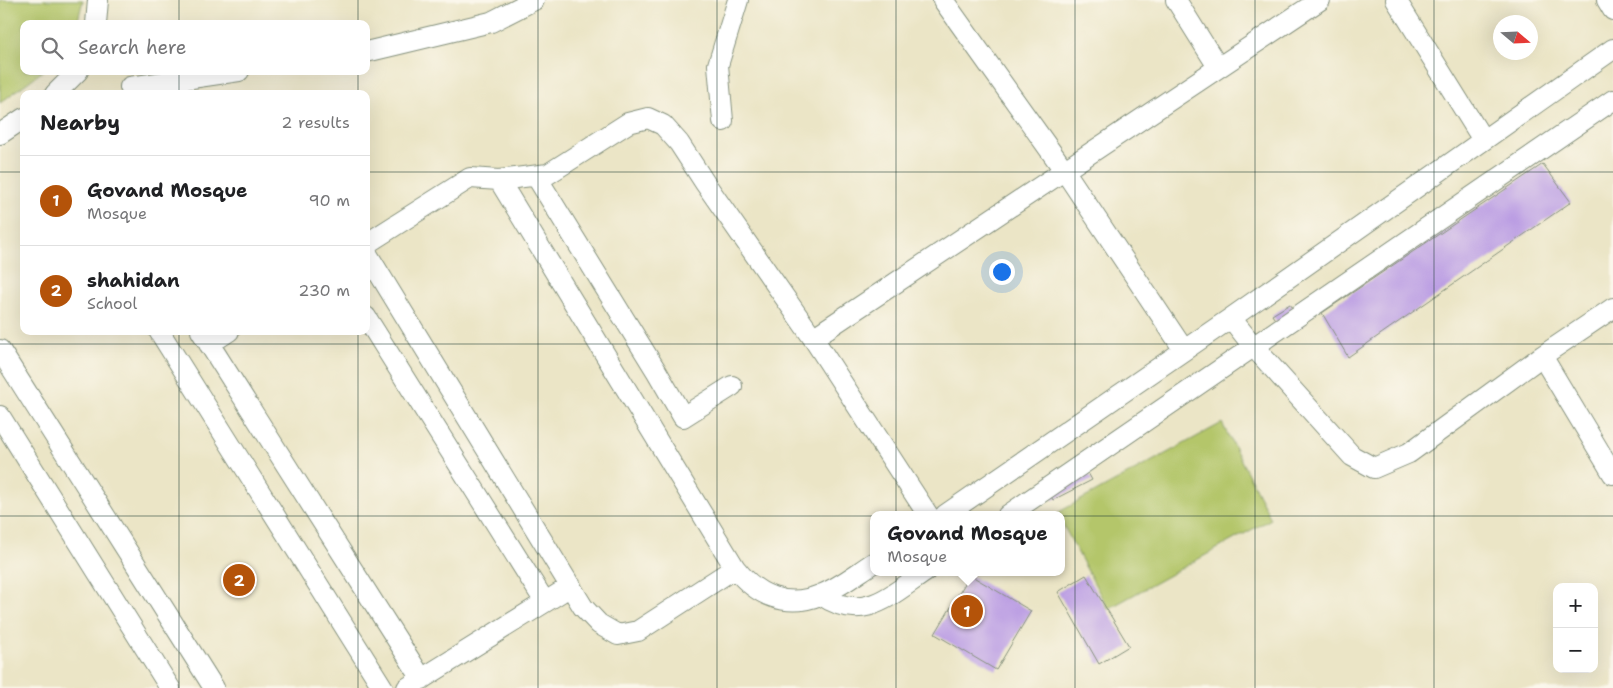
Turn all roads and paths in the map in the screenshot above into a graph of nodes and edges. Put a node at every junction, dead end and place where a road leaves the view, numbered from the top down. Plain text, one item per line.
1 (98, 0) edge
2 (534, 0) edge
3 (738, 0) edge
4 (1176, 0) edge
5 (1320, 0) edge
6 (1396, 0) edge
7 (1607, 0) edge
8 (950, 2) edge
9 (1613, 10) edge
10 (96, 20) edge
11 (1613, 49) edge
12 (370, 51) edge
13 (1218, 68) junction
14 (74, 75) edge
15 (212, 75) edge
16 (130, 87) dead end
17 (59, 90) edge
18 (1613, 100) edge
19 (20, 121) edge
20 (723, 121) dead end
21 (0, 134) edge
22 (1483, 140) junction
23 (1064, 170) junction
24 (536, 176) junction
25 (499, 180) junction
26 (370, 241) edge
27 (370, 259) edge
28 (1613, 308) edge
29 (1231, 318) junction
30 (370, 322) edge
31 (162, 335) edge
32 (205, 338) edge
33 (813, 338) junction
34 (1253, 346) junction
35 (0, 350) edge
36 (1184, 350) junction
37 (1542, 356) junction
38 (732, 386) dead end
39 (0, 416) edge
40 (1613, 474) edge
41 (925, 511) edge
42 (951, 511) edge
43 (1014, 511) edge
44 (870, 564) edge
45 (735, 568) junction
46 (918, 576) edge
47 (571, 586) junction
48 (821, 595) junction
49 (545, 602) junction
50 (415, 683) edge
51 (170, 688) edge
52 (214, 688) edge
53 (383, 688) edge

1 - 10 street
2 - 12 street
3 - 20 street
4 - 13 street
5 - 13 street
6 - 22 street
7 - 9 street
8 - 23 street
11 - 22 street
13 - 23 street
14 - 17 street
15 - 16 street
18 - 34 street
19 - 21 street
22 - 29 street
23 - 33 street
23 - 36 street
24 - 25 street
24 - 33 street
24 - 38 street
25 - 26 street
25 - 45 street
27 - 47 street
28 - 37 street
29 - 34 street
29 - 36 street
30 - 49 street
31 - 53 street
32 - 50 street
33 - 41 street
34 - 37 street
34 - 43 street
35 - 52 street
36 - 42 street
37 - 40 street
39 - 51 street
44 - 48 street
45 - 47 street
45 - 48 street
46 - 48 street
47 - 49 street
49 - 50 street

